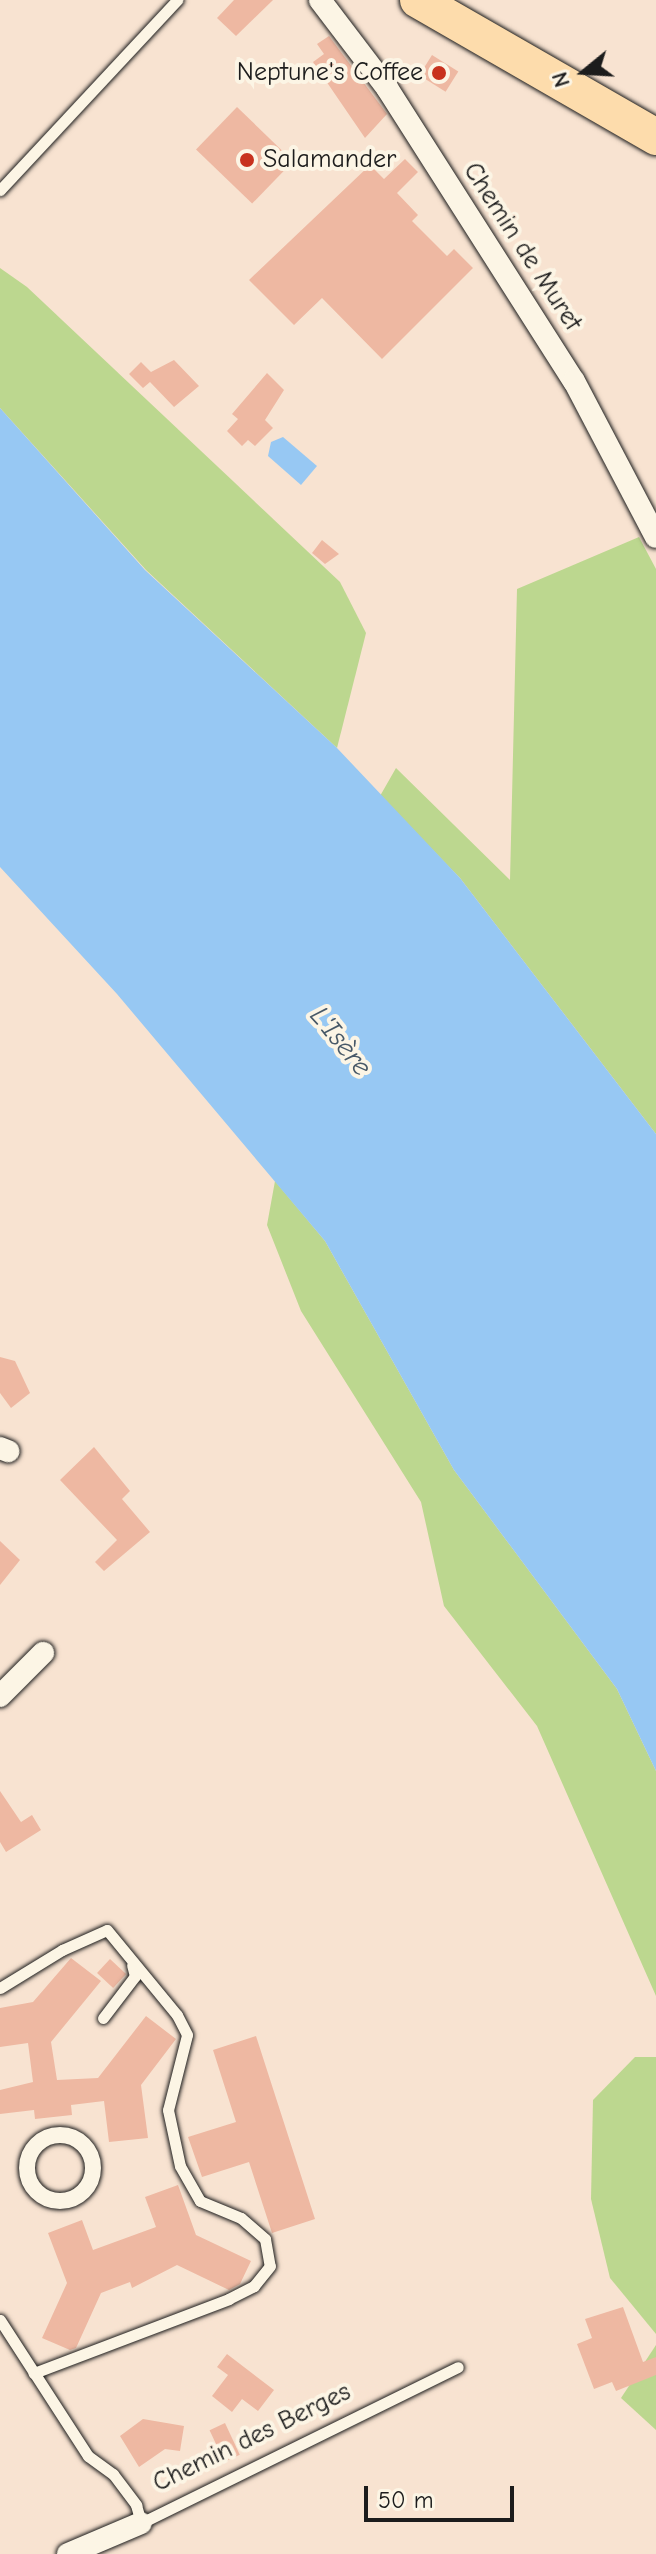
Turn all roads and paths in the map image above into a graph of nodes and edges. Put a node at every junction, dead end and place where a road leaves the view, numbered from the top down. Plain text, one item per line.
1 (177, 0) edge
2 (320, 0) edge
3 (418, 0) edge
4 (656, 137) edge
5 (0, 190) edge
6 (656, 537) edge
7 (43, 1653) dead end
8 (0, 1696) edge
9 (130, 1961) junction
10 (0, 1988) edge
11 (103, 2018) dead end
12 (54, 2135) joint
13 (0, 2320) edge
14 (458, 2367) dead end
15 (34, 2373) junction
16 (141, 2523) junction
17 (68, 2554) edge

1 - 5 lane
2 - 6 street, Chemin de Muret
3 - 4 main road
7 - 8 street
9 - 10 lane
9 - 11 lane
9 - 15 lane
12 - 12 street
13 - 15 lane
14 - 16 lane, Chemin des Berges
15 - 16 lane
16 - 17 street, Chemin des Berges

